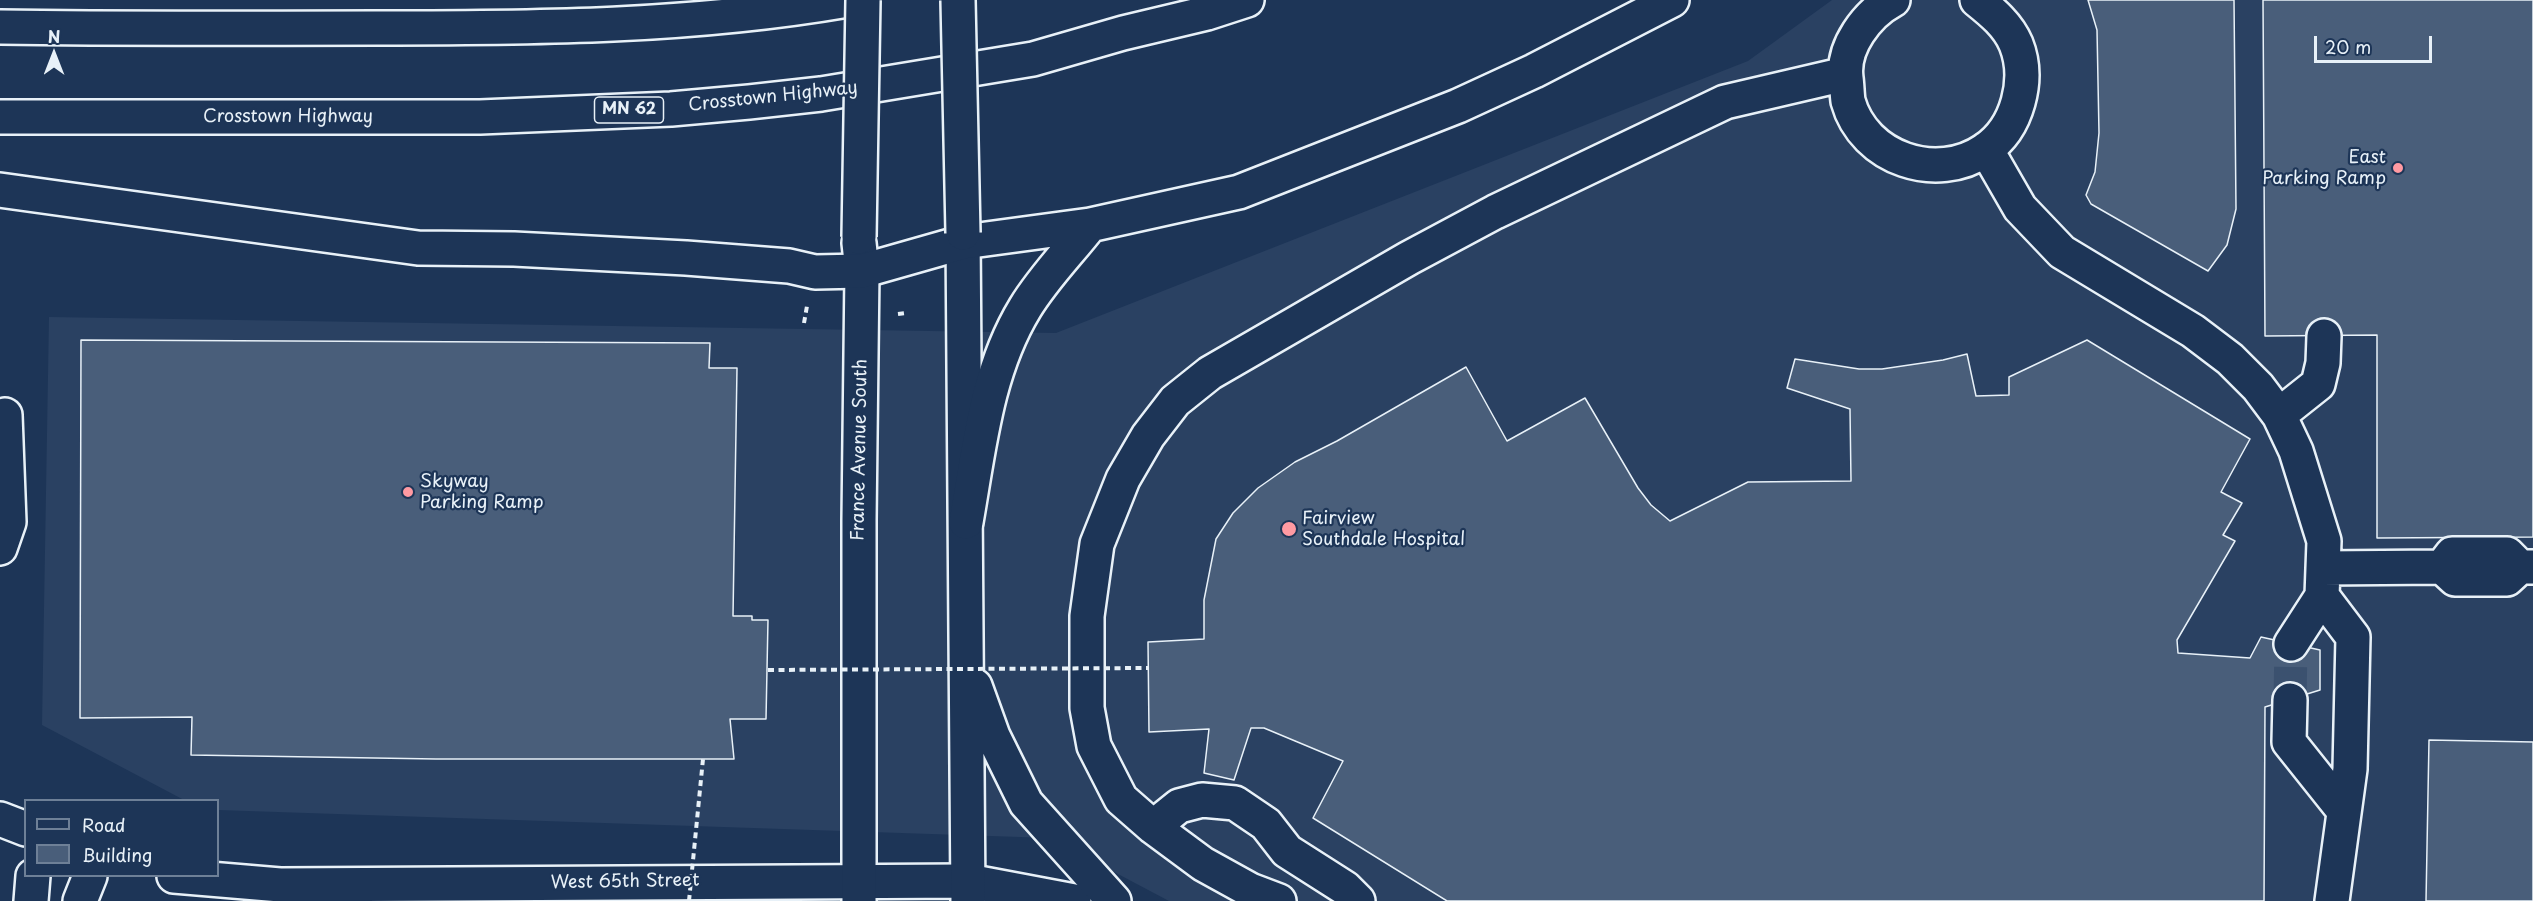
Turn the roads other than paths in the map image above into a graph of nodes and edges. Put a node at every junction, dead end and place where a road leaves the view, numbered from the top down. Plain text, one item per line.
1 (848, 0) edge
2 (863, 0) edge
3 (958, 0) edge
4 (1247, 0) edge
5 (1672, 0) edge
6 (1893, 0) edge
7 (1977, 0) edge
8 (0, 27) edge
9 (1845, 74) junction
10 (0, 117) edge
11 (1986, 149) junction
12 (0, 190) edge
13 (1090, 225) junction
14 (963, 237) junction
15 (862, 272) junction
16 (2324, 336) dead end
17 (6, 415) dead end
18 (2278, 415) junction
19 (966, 522) junction
20 (0, 548) edge
21 (2525, 567) dead end
22 (2323, 582) junction
23 (2291, 644) tunnel mouth
24 (967, 664) junction
25 (2290, 700) tunnel mouth
26 (2344, 811) junction
27 (0, 819) edge
28 (1154, 827) junction
29 (24, 828) edge
30 (33, 877) edge
31 (90, 877) edge
32 (186, 877) edge
33 (859, 891) edge
34 (968, 891) edge
35 (611, 892) edge
36 (398, 893) edge
37 (31, 901) edge
38 (80, 901) edge
39 (1074, 901) edge
40 (1114, 901) edge
41 (1279, 901) edge
42 (1358, 901) edge
43 (2332, 901) edge

1 - 8 main road
2 - 15 main road, France Avenue South, bridge
3 - 14 main road, bridge
4 - 10 main road, Crosstown Highway / MN 62
5 - 13 main road
6 - 9 main road
7 - 11 main road
9 - 11 main road
9 - 28 main road
11 - 18 main road
12 - 15 main road
13 - 14 main road
13 - 19 main road
14 - 15 main road
14 - 19 main road
15 - 33 main road, France Avenue South
16 - 18 main road
17 - 20 main road
18 - 22 main road
19 - 24 main road
21 - 22 main road
22 - 23 main road
22 - 26 main road
24 - 34 main road
24 - 40 main road
25 - 26 main road
26 - 43 main road
27 - 29 main road
28 - 41 main road
28 - 42 main road
30 - 37 main road
31 - 38 main road
32 - 36 main road, West 65th Street
33 - 34 main road, West 65th Street
33 - 35 main road, West 65th Street
34 - 39 main road, West 65th Street
35 - 36 main road, West 65th Street

